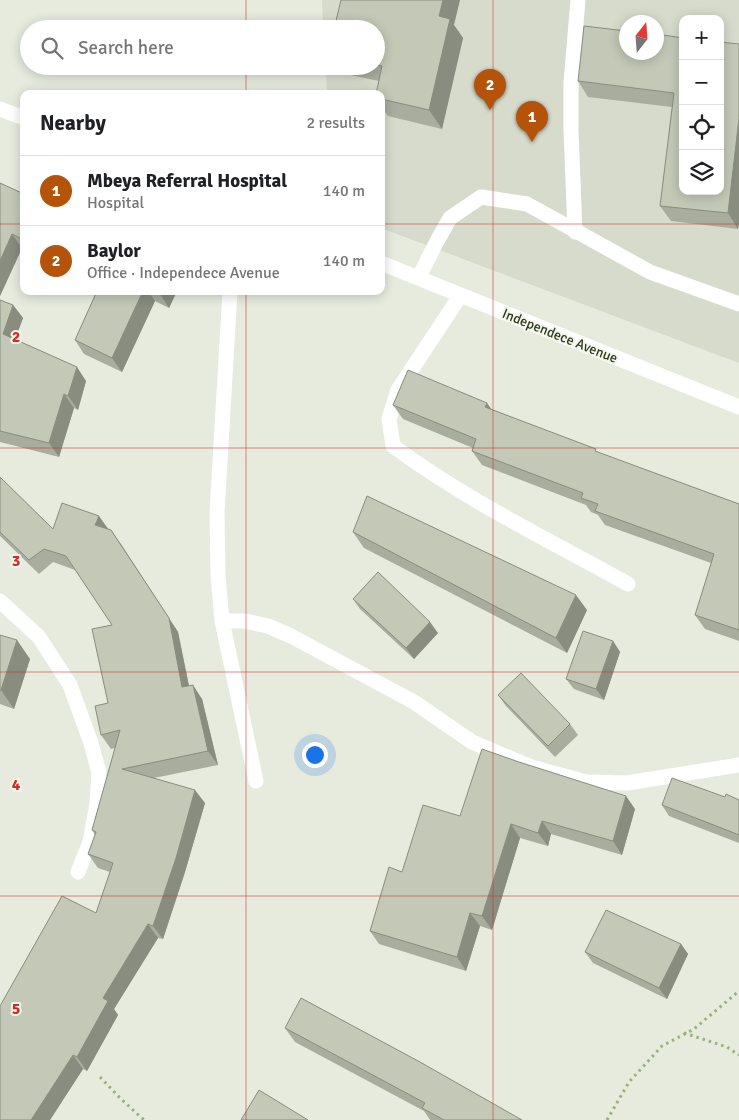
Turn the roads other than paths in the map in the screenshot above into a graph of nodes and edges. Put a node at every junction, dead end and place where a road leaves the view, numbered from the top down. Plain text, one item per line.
1 (578, 0) edge
2 (0, 109) edge
3 (20, 116) edge
4 (575, 232) junction
5 (385, 265) edge
6 (419, 278) junction
7 (230, 295) edge
8 (460, 296) junction
9 (739, 304) edge
10 (739, 407) edge
11 (628, 584) dead end
12 (0, 601) edge
13 (222, 621) junction
14 (739, 765) edge
15 (256, 781) dead end
16 (78, 872) dead end

1 - 4 street
2 - 3 street
4 - 6 street
4 - 9 street
5 - 6 street, Independece Avenue
6 - 8 street, Independece Avenue
7 - 13 street
8 - 10 street, Independece Avenue
8 - 11 street
12 - 16 street
13 - 14 street
13 - 15 street

